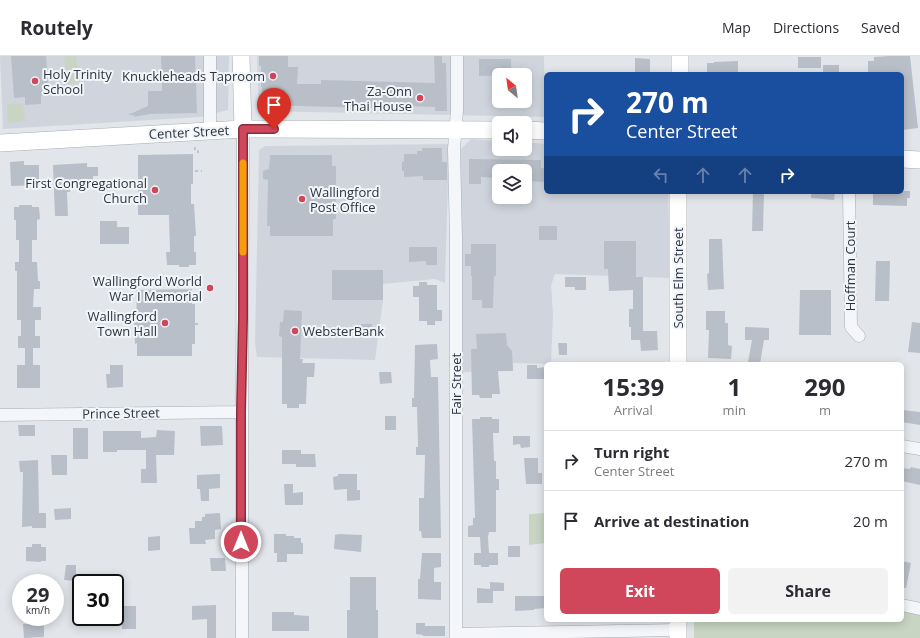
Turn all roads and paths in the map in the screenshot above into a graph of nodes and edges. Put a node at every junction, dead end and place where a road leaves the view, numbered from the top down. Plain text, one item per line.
1 (210, 56) edge
2 (241, 56) edge
3 (457, 56) edge
4 (680, 56) edge
5 (680, 72) edge
6 (243, 129) junction
7 (210, 130) junction
8 (455, 130) junction
9 (492, 130) edge
10 (532, 130) edge
11 (544, 131) edge
12 (0, 143) edge
13 (195, 147) dead end
14 (198, 154) dead end
15 (904, 159) edge
16 (920, 160) edge
17 (195, 171) dead end
18 (202, 171) dead end
19 (678, 194) edge
20 (850, 194) edge
21 (195, 324) dead end
22 (200, 324) dead end
23 (859, 336) dead end
24 (678, 362) edge
25 (241, 412) junction
26 (0, 415) edge
27 (904, 446) edge
28 (920, 449) edge
29 (904, 605) edge
30 (920, 609) edge
31 (678, 629) edge
32 (580, 635) edge
33 (456, 636) edge
34 (242, 638) edge

1 - 7 street
2 - 6 main road
3 - 8 street, Fair Street
4 - 5 main road
6 - 7 main road, Center Street
6 - 8 main road, Center Street
6 - 25 street
7 - 12 main road, Center Street
8 - 9 main road, Center Street
8 - 33 street, Fair Street
10 - 11 main road
13 - 14 path
15 - 16 main road
17 - 18 path
19 - 24 main road, South Elm Street
20 - 23 street, Hoffman Court
21 - 22 path
25 - 26 street, Prince Street
25 - 34 street
27 - 28 street
29 - 30 street
31 - 32 street
32 - 33 street

